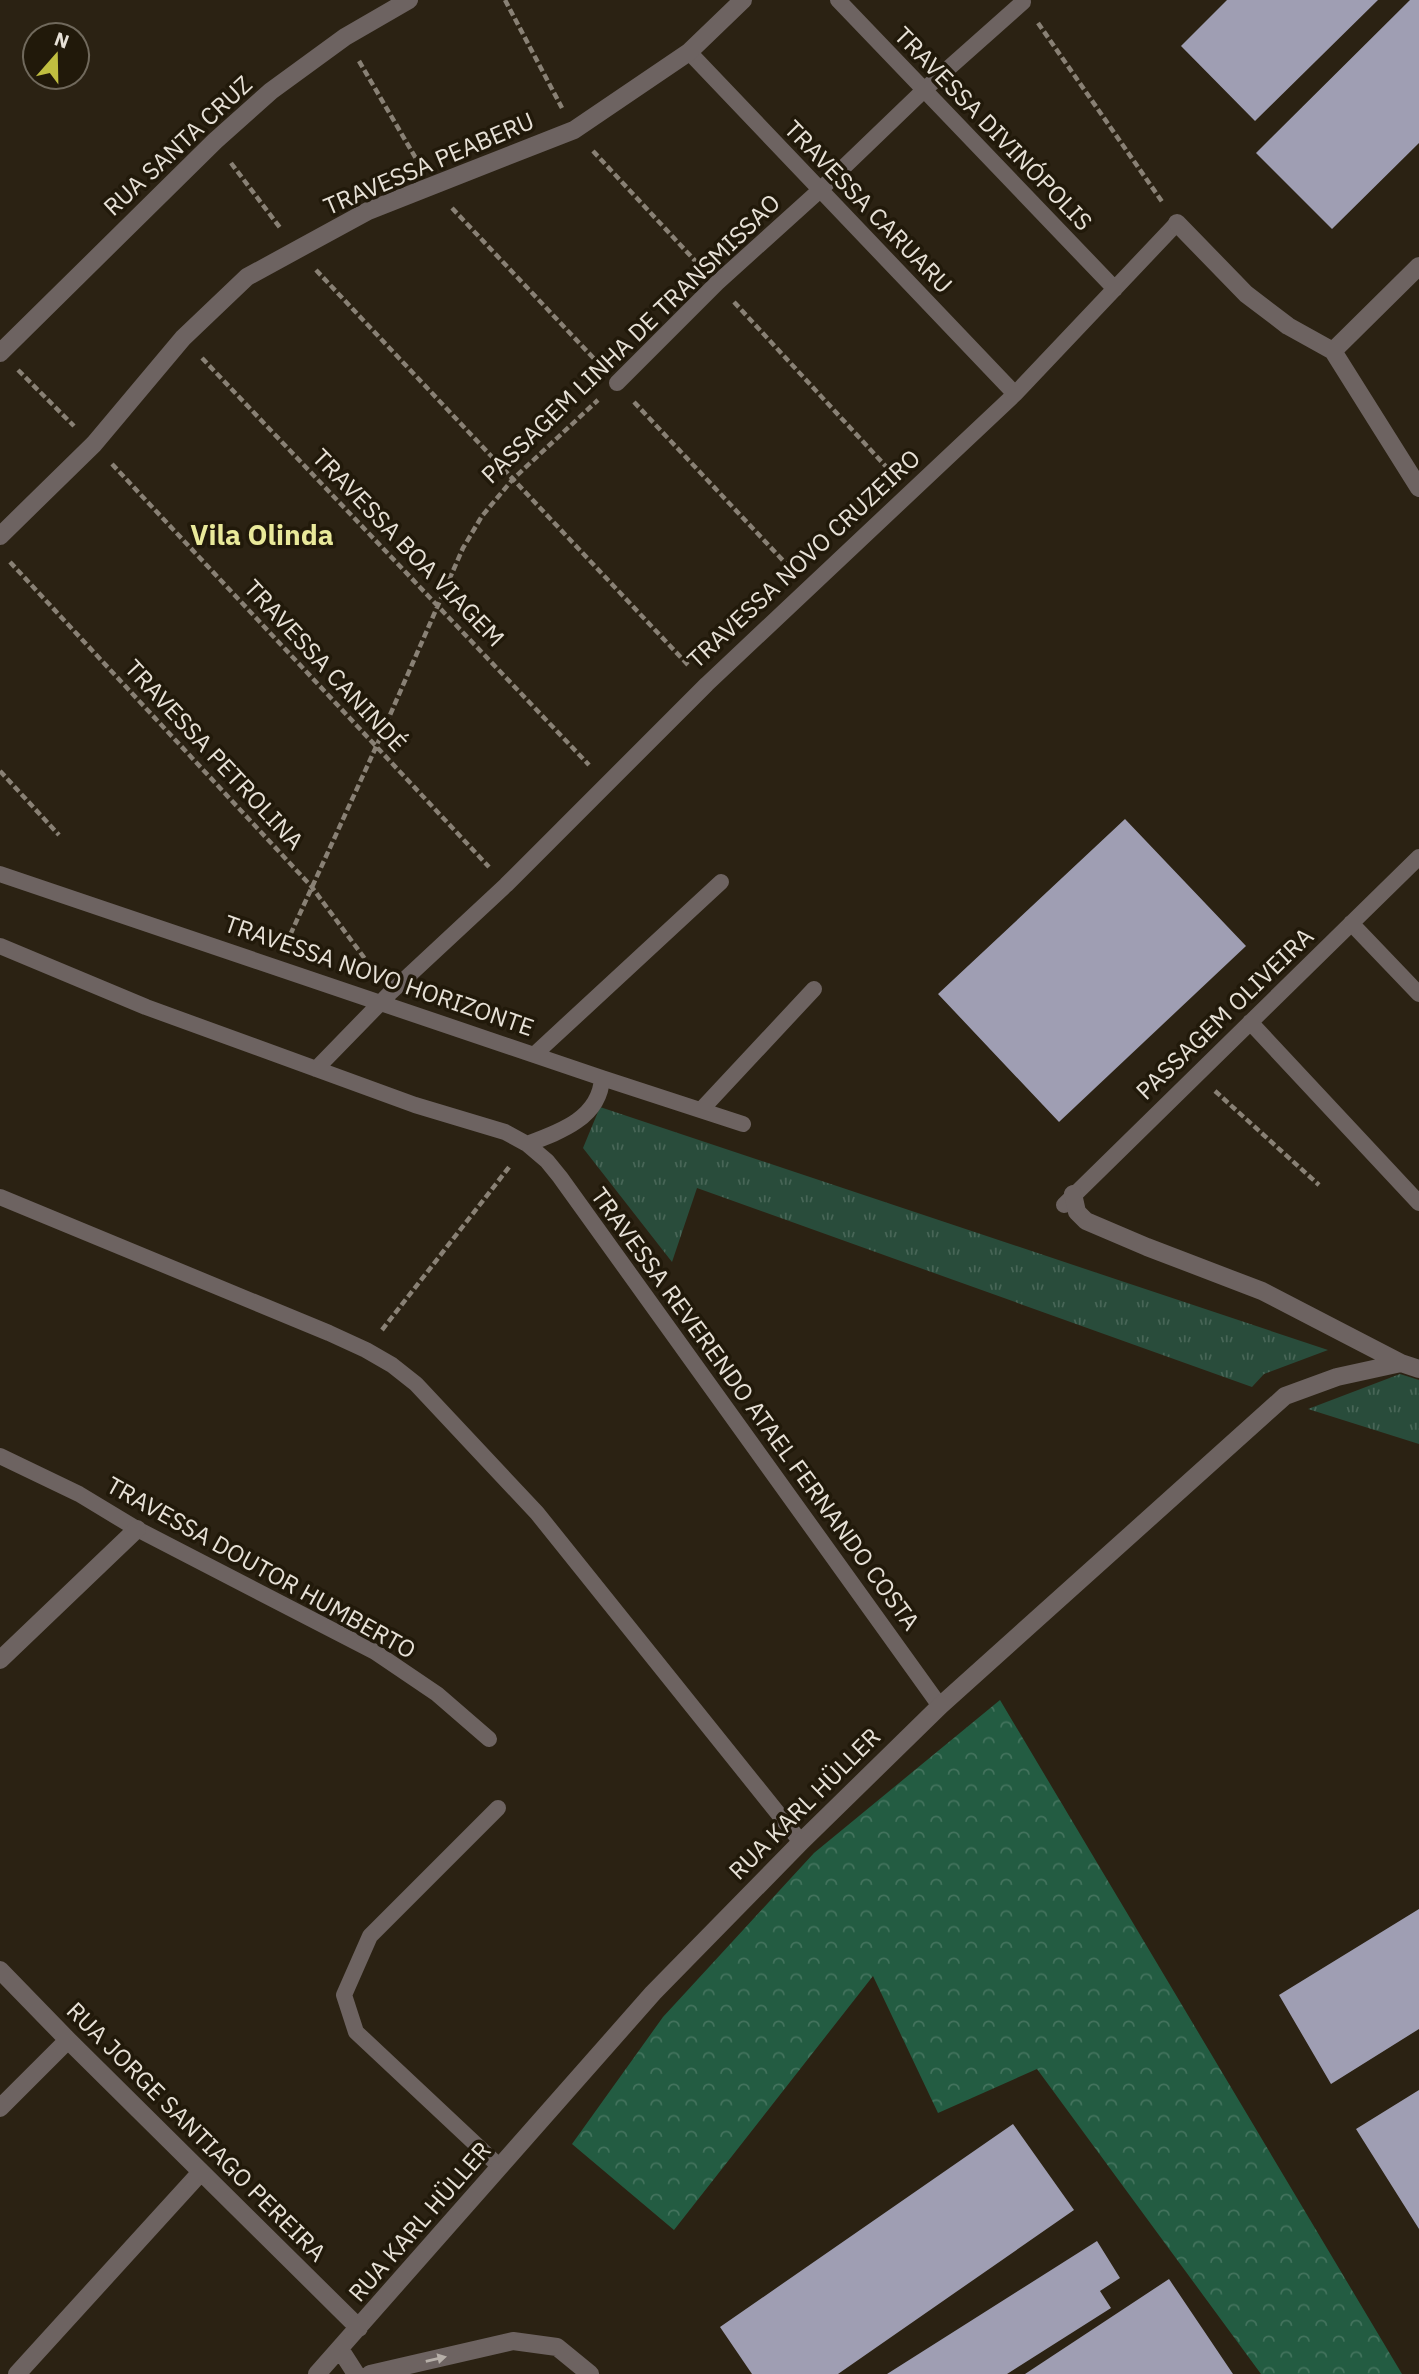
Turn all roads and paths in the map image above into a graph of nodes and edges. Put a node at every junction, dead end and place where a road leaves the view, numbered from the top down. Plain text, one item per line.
1 (409, 0) edge
2 (505, 0) edge
3 (743, 0) edge
4 (838, 0) edge
5 (1023, 2) joint
6 (345, 37) junction
7 (689, 52) junction
8 (924, 90) junction
9 (574, 130) junction
10 (215, 141) junction
11 (431, 186) junction
12 (820, 190) junction
13 (1177, 223) junction
14 (296, 249) junction
15 (1419, 266) edge
16 (717, 283) junction
17 (1115, 289) junction
18 (183, 338) junction
19 (1333, 351) junction
20 (0, 353) edge
21 (617, 383) junction
22 (1015, 394) junction
23 (94, 444) junction
24 (513, 479) junction
25 (1419, 488) edge
26 (911, 492) junction
27 (0, 536) edge
28 (9, 561) dead end
29 (809, 587) junction
30 (438, 606) junction
31 (707, 684) junction
32 (376, 747) junction
33 (0, 771) edge
34 (606, 783) junction
35 (59, 835) dead end
36 (1419, 857) edge
37 (0, 874) edge
38 (721, 882) dead end
39 (506, 885) junction
40 (312, 886) junction
41 (1351, 923) junction
42 (0, 946) edge
43 (276, 967) junction
44 (814, 989) dead end
45 (1419, 993) edge
46 (386, 998) junction
47 (1251, 1022) junction
48 (535, 1054) junction
49 (316, 1069) junction
50 (1196, 1074) junction
51 (602, 1079) junction
52 (701, 1110) junction
53 (743, 1124) dead end
54 (527, 1144) junction
55 (1319, 1185) dead end
56 (0, 1197) edge
57 (1068, 1199) joint
58 (1419, 1203) edge
59 (366, 1350) junction
60 (1401, 1363) junction
61 (1419, 1369) edge
62 (0, 1456) edge
63 (137, 1529) junction
64 (0, 1660) edge
65 (940, 1706) junction
66 (489, 1739) dead end
67 (498, 1808) dead end
68 (801, 1842) junction
69 (0, 1970) edge
70 (68, 2040) junction
71 (0, 2108) edge
72 (500, 2167) junction
73 (201, 2172) junction
74 (359, 2328) junction
75 (340, 2349) junction
76 (17, 2374) edge
77 (317, 2374) edge
78 (356, 2374) edge
79 (370, 2374) edge
80 (590, 2374) edge

1 - 6 street, RUA SANTA CRUZ
2 - 9 path
3 - 7 street, TRAVESSA PEABERU
4 - 8 lane, TRAVESSA DIVINÓPOLIS
5 - 8 lane, PASSAGEM LINHA DE TRANSMISSAO
5 - 13 path
6 - 10 street, RUA SANTA CRUZ
6 - 11 path
7 - 9 street, TRAVESSA PEABERU
7 - 12 lane, TRAVESSA CARUARU
8 - 12 lane, PASSAGEM LINHA DE TRANSMISSAO
8 - 17 lane, TRAVESSA DIVINÓPOLIS
9 - 11 street, TRAVESSA PEABERU
9 - 16 path
10 - 14 path
10 - 20 street, RUA SANTA CRUZ
11 - 14 street, TRAVESSA PEABERU
11 - 21 path
12 - 16 lane, PASSAGEM LINHA DE TRANSMISSAO
12 - 22 lane, TRAVESSA CARUARU
13 - 17 lane, TRAVESSA NOVO CRUZEIRO
13 - 19 street
14 - 18 street, TRAVESSA PEABERU
14 - 24 path
15 - 19 street
16 - 21 lane, PASSAGEM LINHA DE TRANSMISSAO
16 - 26 path
17 - 22 lane, TRAVESSA NOVO CRUZEIRO
18 - 23 street, TRAVESSA PEABERU
18 - 30 path, TRAVESSA BOA VIAGEM
19 - 25 street
20 - 23 path, TRAVESSA CANINDÉ
21 - 24 path, PASSAGEM LINHA DE TRANSMISSAO
21 - 29 path
22 - 26 lane, TRAVESSA NOVO CRUZEIRO
23 - 27 street, TRAVESSA PEABERU
23 - 32 path, TRAVESSA CANINDÉ
24 - 30 path, PASSAGEM LINHA DE TRANSMISSAO
24 - 31 path
26 - 29 lane, TRAVESSA NOVO CRUZEIRO
28 - 40 path, TRAVESSA PETROLINA
29 - 31 lane, TRAVESSA NOVO CRUZEIRO
30 - 32 path, PASSAGEM LINHA DE TRANSMISSAO
30 - 34 path, TRAVESSA BOA VIAGEM
31 - 34 lane, TRAVESSA NOVO CRUZEIRO
32 - 39 path, TRAVESSA CANINDÉ
32 - 40 path, PASSAGEM LINHA DE TRANSMISSAO
33 - 35 path
34 - 39 lane, TRAVESSA NOVO CRUZEIRO
36 - 41 lane, PASSAGEM OLIVEIRA
37 - 43 lane, TRAVESSA NOVO HORIZONTE
38 - 48 lane
39 - 46 lane, TRAVESSA NOVO CRUZEIRO
40 - 43 path, PASSAGEM LINHA DE TRANSMISSAO
40 - 46 path, TRAVESSA PETROLINA
41 - 45 lane
41 - 47 lane, PASSAGEM OLIVEIRA
42 - 49 lane, TRAVESSA REVERENDO ATAEL FERNANDO COSTA
43 - 46 lane, TRAVESSA NOVO HORIZONTE
44 - 52 lane
46 - 48 lane, TRAVESSA NOVO HORIZONTE
46 - 49 lane, TRAVESSA NOVO CRUZEIRO
47 - 50 lane, PASSAGEM OLIVEIRA
47 - 58 lane
48 - 51 lane, TRAVESSA NOVO HORIZONTE
49 - 54 lane, TRAVESSA REVERENDO ATAEL FERNANDO COSTA
50 - 55 path
50 - 57 lane, PASSAGEM OLIVEIRA
51 - 52 lane, TRAVESSA NOVO HORIZONTE
51 - 54 lane
52 - 53 lane, TRAVESSA NOVO HORIZONTE
54 - 59 path
54 - 65 lane, TRAVESSA REVERENDO ATAEL FERNANDO COSTA
56 - 59 lane
57 - 60 street
59 - 68 lane
60 - 61 street
60 - 65 street, RUA KARL HÜLLER
62 - 63 lane, TRAVESSA DOUTOR HUMBERTO
63 - 64 street
63 - 66 lane, TRAVESSA DOUTOR HUMBERTO
65 - 68 street, RUA KARL HÜLLER
67 - 72 lane
68 - 72 street, RUA KARL HÜLLER
69 - 70 street, RUA JORGE SANTIAGO PEREIRA
70 - 71 street
70 - 73 street, RUA JORGE SANTIAGO PEREIRA
72 - 74 street, RUA KARL HÜLLER
73 - 74 street, RUA JORGE SANTIAGO PEREIRA
73 - 76 street
74 - 75 street, RUA KARL HÜLLER
75 - 77 street, RUA KARL HÜLLER
75 - 78 street
79 -> 80 street

